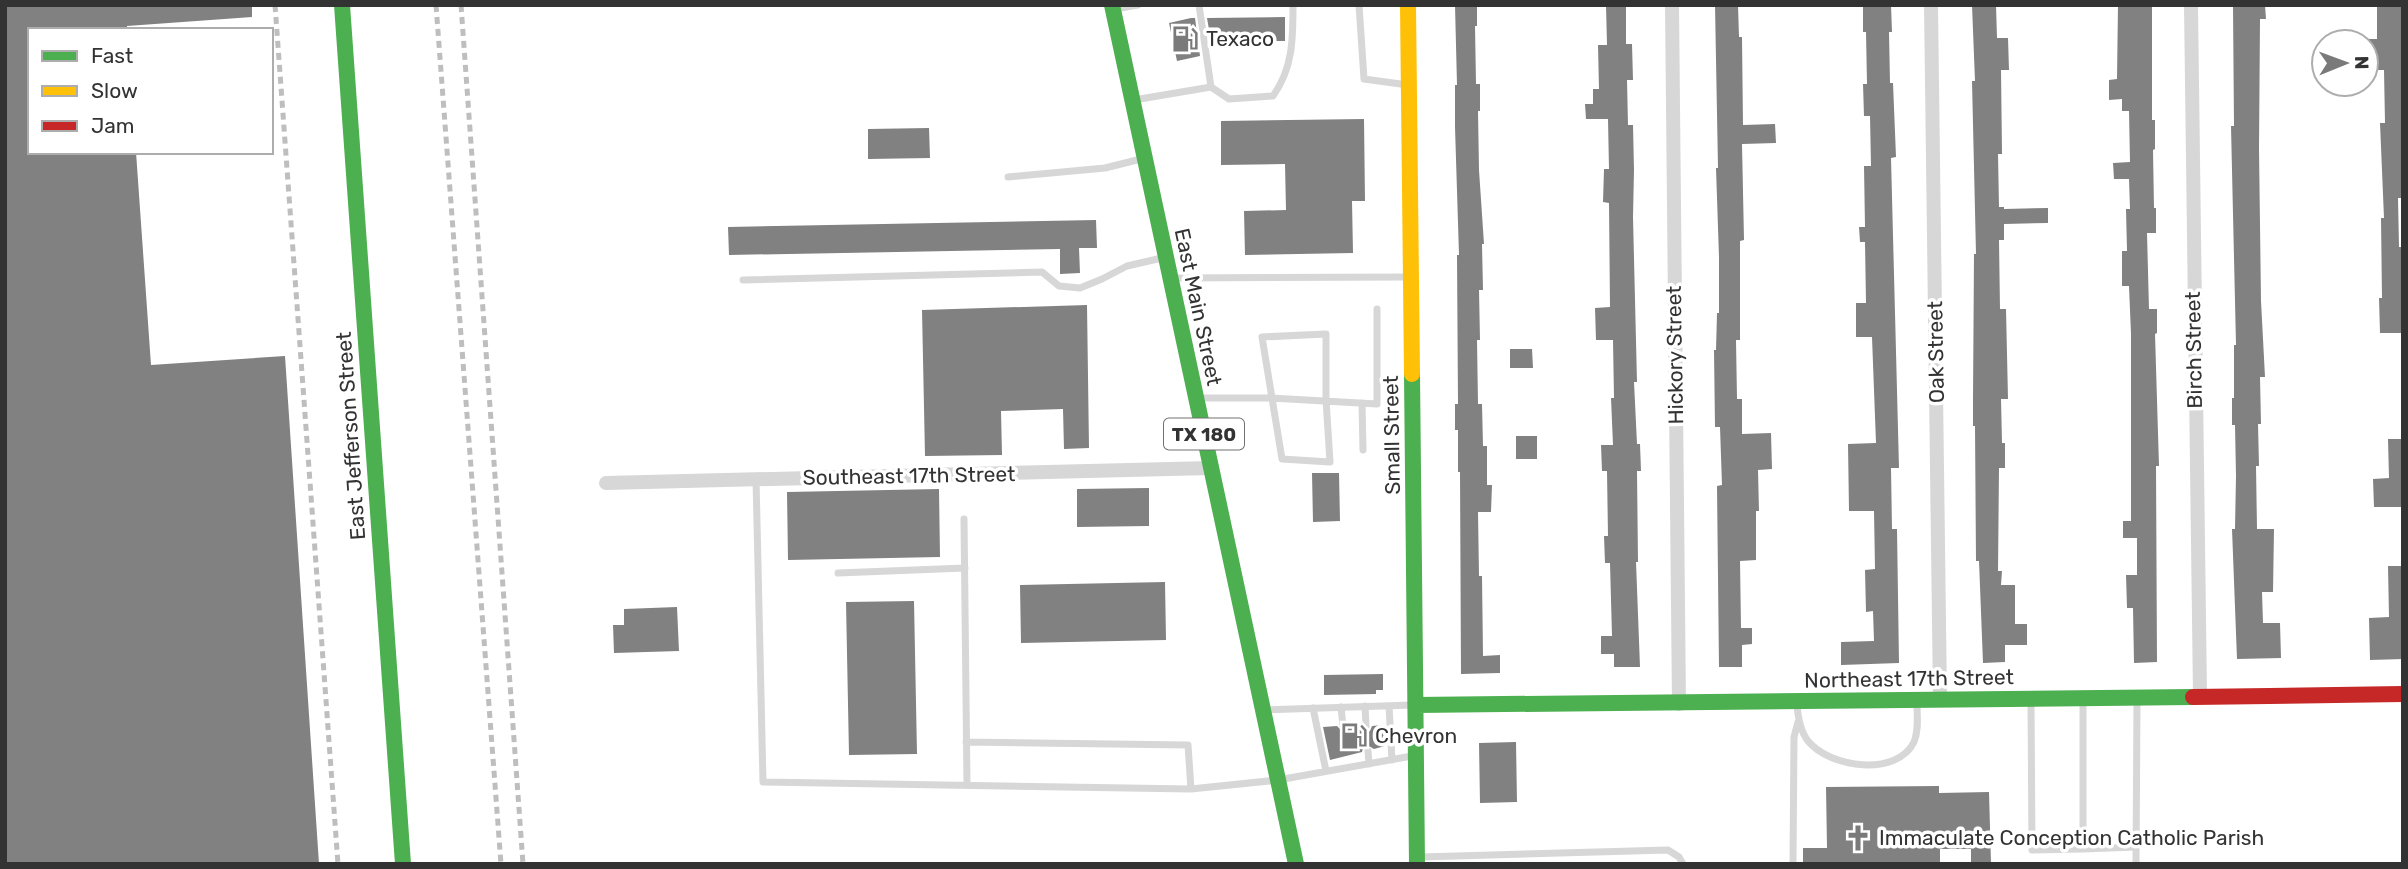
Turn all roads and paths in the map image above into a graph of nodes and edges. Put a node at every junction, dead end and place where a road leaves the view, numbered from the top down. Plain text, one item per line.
1 (342, 5) edge
2 (1138, 5) edge
3 (1199, 5) edge
4 (1293, 5) edge
5 (1359, 5) edge
6 (1408, 5) edge
7 (1672, 5) edge
8 (1931, 5) edge
9 (2191, 5) edge
10 (1113, 7) edge
11 (1409, 85) junction
12 (1211, 87) junction
13 (1133, 100) junction
14 (1145, 158) junction
15 (1008, 177) dead end
16 (1166, 257) junction
17 (1411, 277) junction
18 (1171, 278) junction
19 (743, 280) dead end
20 (1377, 309) dead end
21 (1196, 398) junction
22 (1271, 398) junction
23 (1326, 400) junction
24 (1362, 403) junction
25 (1363, 450) dead end
26 (1211, 468) junction
27 (756, 479) junction
28 (606, 483) dead end
29 (964, 519) dead end
30 (964, 568) junction
31 (838, 573) dead end
32 (2403, 694) edge
33 (2200, 695) junction
34 (2137, 696) junction
35 (2083, 697) junction
36 (2031, 698) junction
37 (1917, 699) junction
38 (1940, 699) junction
39 (1797, 702) junction
40 (1679, 704) junction
41 (1416, 705) junction
42 (1365, 706) junction
43 (1389, 706) junction
44 (1341, 707) junction
45 (1313, 708) junction
46 (1263, 711) junction
47 (1798, 722) junction
48 (1343, 726) dead end
49 (1366, 726) dead end
50 (966, 742) junction
51 (1368, 751) dead end
52 (1416, 755) junction
53 (1346, 756) dead end
54 (1392, 760) junction
55 (1370, 764) junction
56 (1348, 767) junction
57 (1326, 771) junction
58 (1278, 780) junction
59 (967, 785) junction
60 (1191, 789) junction
61 (2136, 847) junction
62 (2083, 849) junction
63 (1417, 860) edge
64 (403, 864) edge
65 (1296, 864) edge
66 (1683, 864) edge
67 (1793, 864) edge
68 (2136, 864) edge

1 - 64 street, East Jefferson Street
2 - 10 lane
3 - 12 lane
4 - 12 lane
5 - 11 lane
6 - 11 street, Small Street
7 - 40 street, Hickory Street
8 - 38 street, Oak Street
9 - 33 street, Birch Street
10 - 13 street, East Main Street / TX 180
11 - 17 street, Small Street
12 - 13 lane
13 - 14 street, East Main Street / TX 180
14 - 15 lane
14 - 16 street, East Main Street / TX 180
16 - 18 street, East Main Street / TX 180
16 - 19 lane
17 - 18 lane
17 - 41 street, Small Street
18 - 21 street, East Main Street / TX 180
20 - 24 lane
21 - 22 lane
21 - 26 street, East Main Street / TX 180
22 - 23 lane
22 - 23 lane
22 - 23 lane
23 - 24 lane
24 - 25 lane
26 - 27 street, Southeast 17th Street
26 - 46 street, East Main Street / TX 180
27 - 28 street, Southeast 17th Street
27 - 59 lane
29 - 30 lane
30 - 31 lane
30 - 50 lane
32 - 33 street, Northeast 17th Street
33 - 34 street, Northeast 17th Street
34 - 35 street, Northeast 17th Street
34 - 61 lane
35 - 36 street, Northeast 17th Street
35 - 62 lane
36 - 38 street, Northeast 17th Street
36 - 62 lane
37 - 38 street, Northeast 17th Street
37 - 39 street, Northeast 17th Street
37 - 47 lane
39 - 40 street, Northeast 17th Street
39 - 47 lane
40 - 41 street, Northeast 17th Street
41 - 43 lane
41 - 52 street, Small Street
42 - 43 lane
42 - 44 lane
42 - 49 lane
43 - 54 lane
44 - 45 lane
44 - 48 lane
45 - 46 lane
45 - 57 lane
46 - 58 street, East Main Street / TX 180
47 - 67 lane
50 - 59 lane
50 - 60 lane
51 - 55 lane
52 - 54 lane
52 - 63 street, Small Street
53 - 56 lane
54 - 55 lane
55 - 56 lane
56 - 57 lane
57 - 58 lane
58 - 60 lane
58 - 65 street, East Main Street / TX 180
59 - 60 lane
61 - 62 lane
61 - 68 lane
63 - 66 lane

